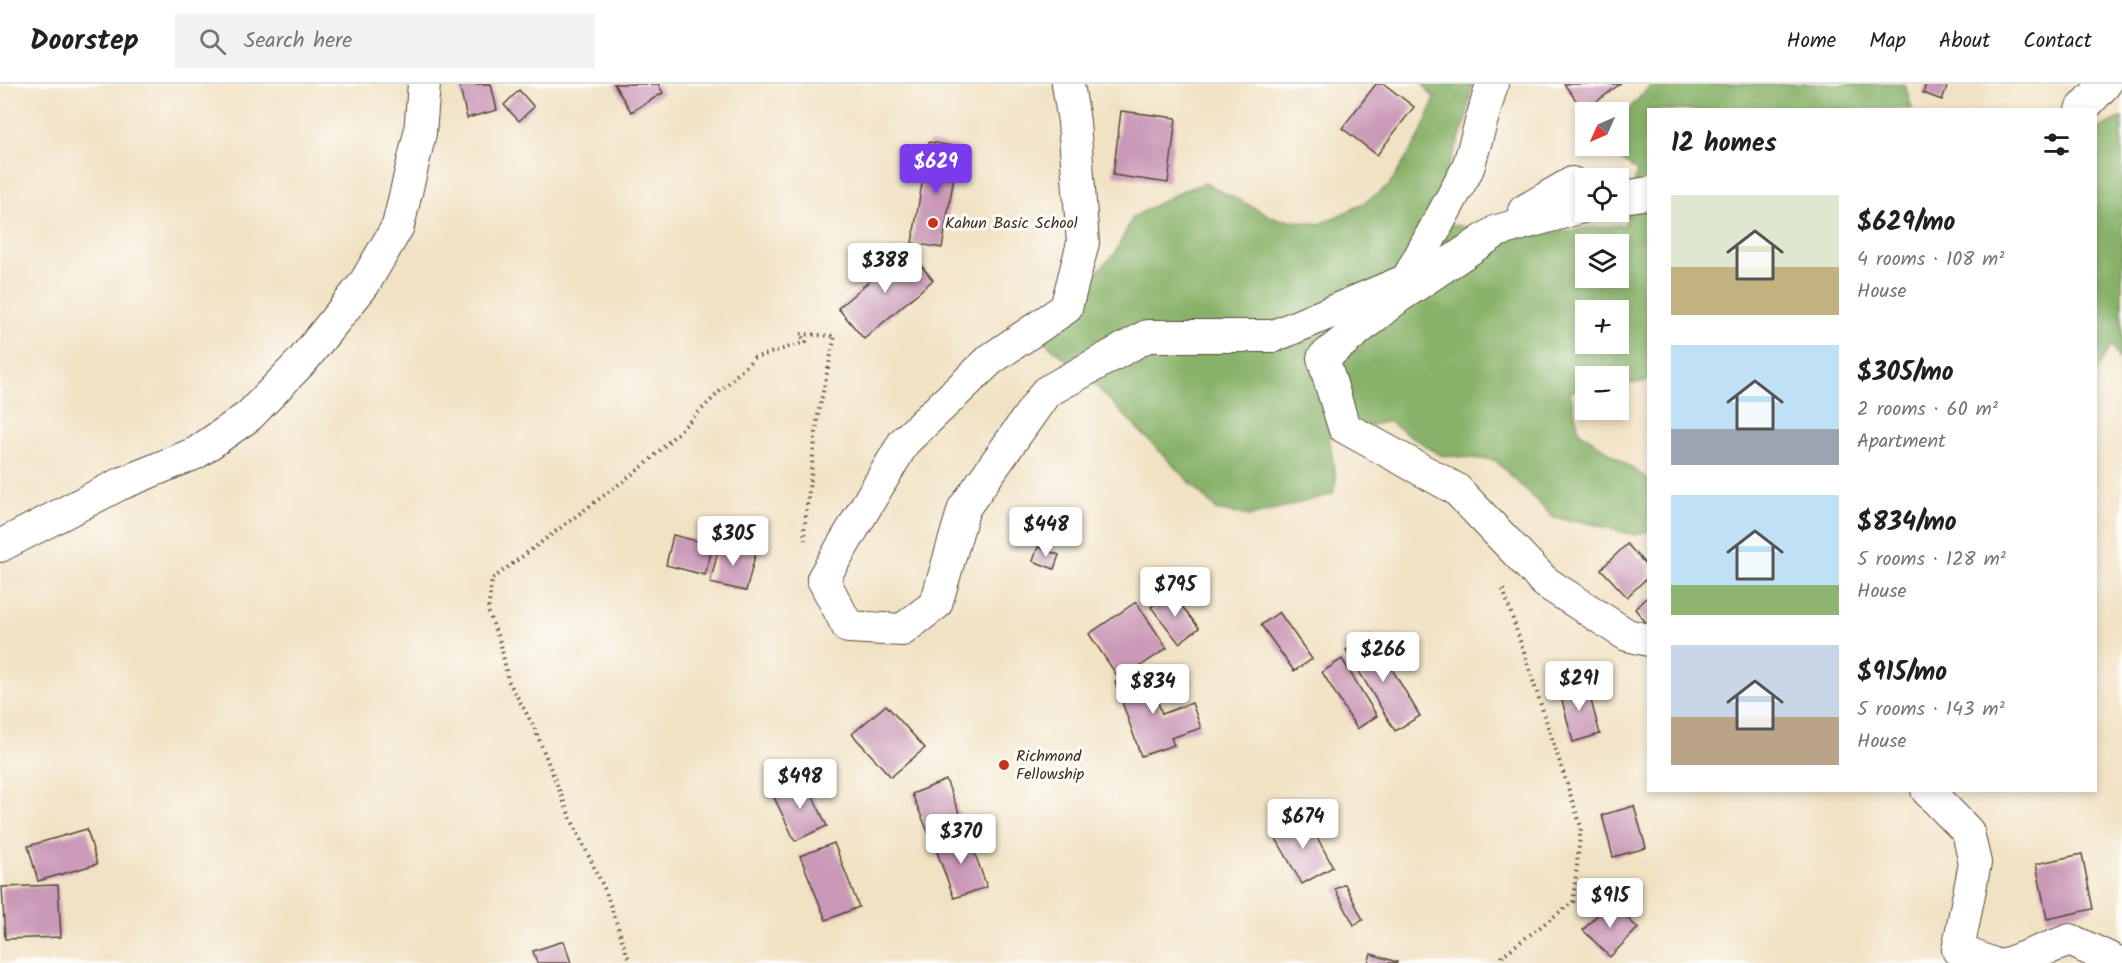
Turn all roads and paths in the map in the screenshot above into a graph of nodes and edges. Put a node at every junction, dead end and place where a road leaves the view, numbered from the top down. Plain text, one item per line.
1 (424, 84) edge
2 (1068, 84) edge
3 (1492, 84) edge
4 (2105, 84) edge
5 (2083, 108) edge
6 (1575, 186) edge
7 (1647, 193) edge
8 (1629, 196) edge
9 (1575, 209) edge
10 (1407, 280) junction
11 (0, 546) edge
12 (823, 579) junction
13 (1502, 586) dead end
14 (1647, 640) edge
15 (1929, 792) edge
16 (630, 963) edge
17 (1501, 963) edge
18 (1991, 963) edge
19 (2009, 963) edge
20 (2120, 963) edge

1 - 11 street
2 - 12 street
3 - 10 street
4 - 5 street
6 - 10 street
7 - 8 street
9 - 14 street
10 - 12 street
12 - 16 path
13 - 17 path
15 - 18 street
19 - 20 street

